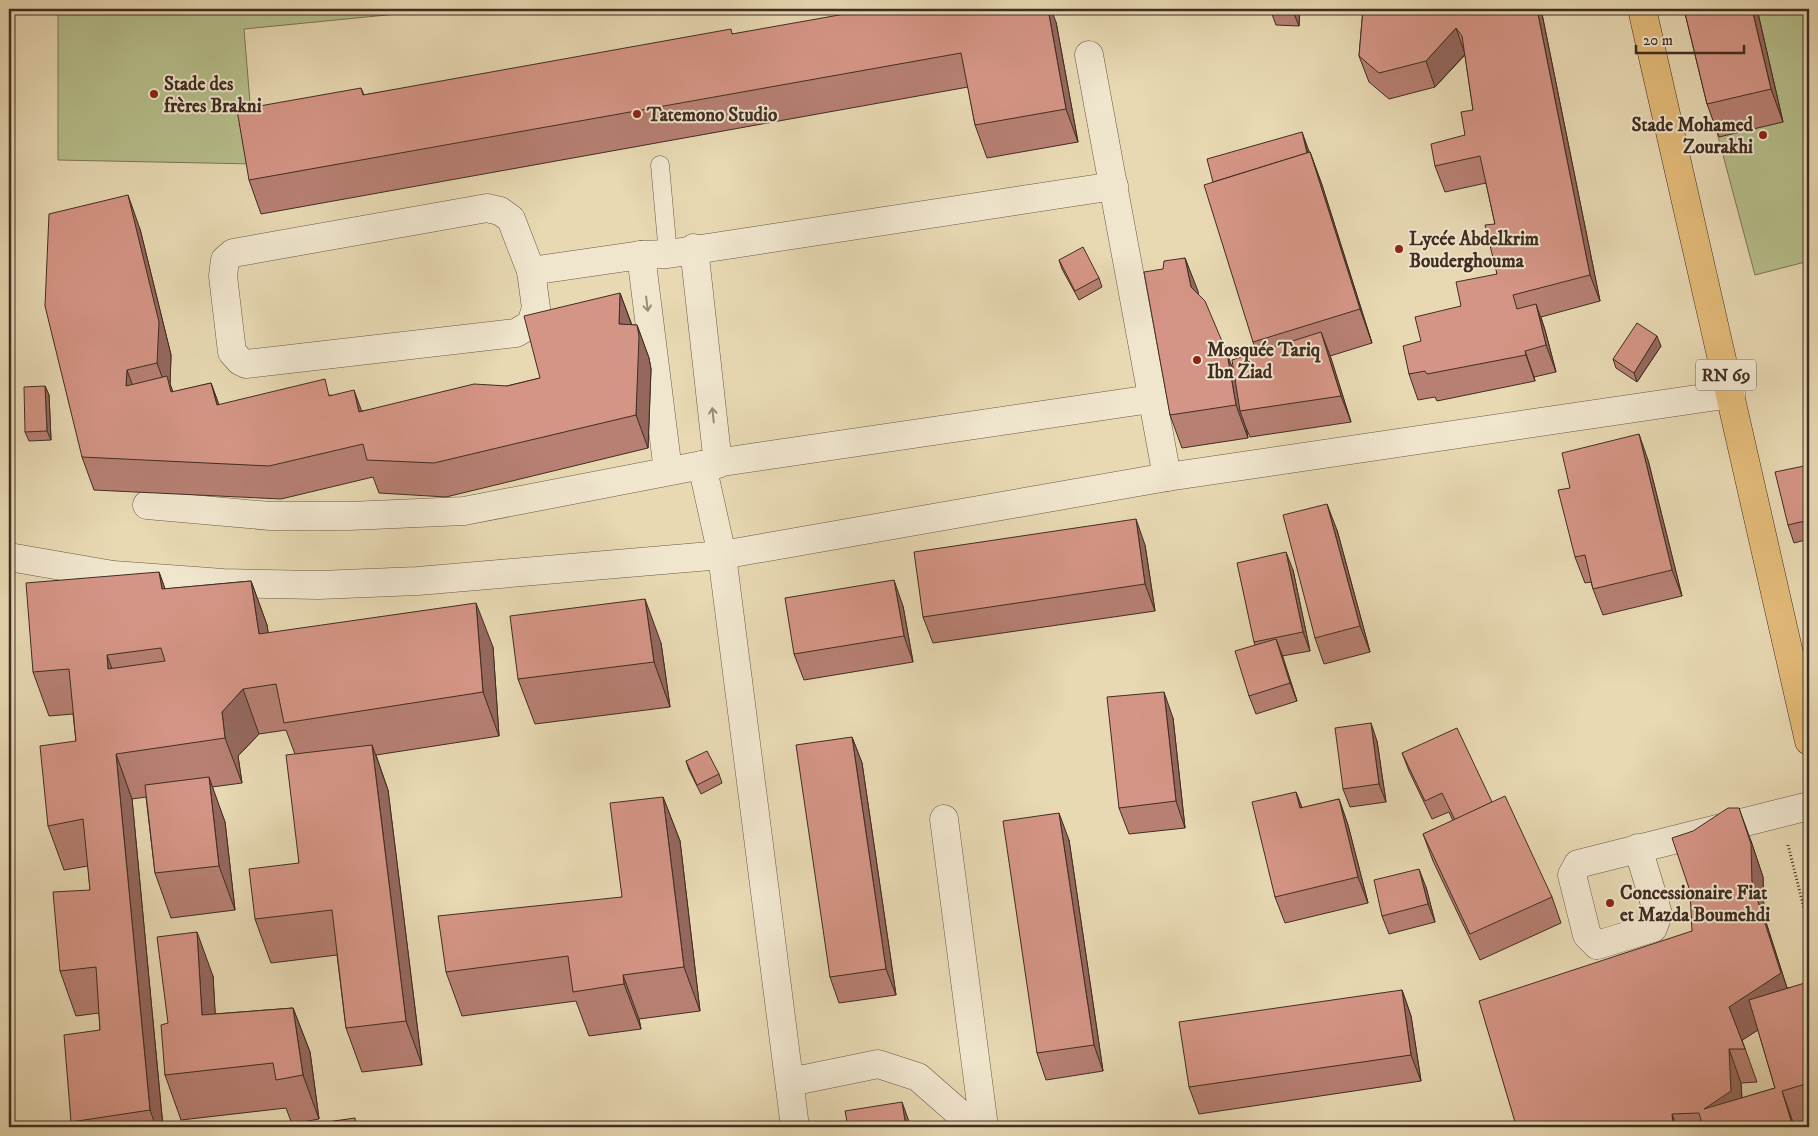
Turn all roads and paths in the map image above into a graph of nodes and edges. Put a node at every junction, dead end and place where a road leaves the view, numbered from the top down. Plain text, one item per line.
1 (1642, 9) edge
2 (1089, 55) dead end
3 (660, 165) dead end
4 (1114, 186) junction
5 (681, 251) junction
6 (641, 255) junction
7 (531, 270) junction
8 (1731, 394) junction
9 (1151, 399) junction
10 (710, 464) junction
11 (668, 471) junction
12 (1167, 478) junction
13 (146, 506) dead end
14 (722, 555) junction
15 (9, 557) edge
16 (1809, 741) edge
17 (1809, 806) edge
18 (1780, 813) junction
19 (944, 818) dead end
20 (1638, 848) dead end
21 (1809, 928) edge
22 (790, 1082) junction
23 (795, 1127) edge
24 (974, 1127) edge
25 (984, 1127) edge

1 - 8 main road, RN 69
2 - 4 street
3 - 5 lane
4 - 5 street
4 - 9 street
5 - 6 street
10 -> 5 street
6 - 7 street
6 -> 11 street
7 - 7 street
8 - 12 street
8 - 16 main road, RN 69
9 - 10 street
9 - 12 street
10 - 11 street
10 - 14 street
11 - 13 street
12 - 14 street
14 - 15 street
14 - 22 street
17 - 18 street
18 - 20 street
18 - 21 path
19 - 25 street
22 - 23 street
22 - 24 street

